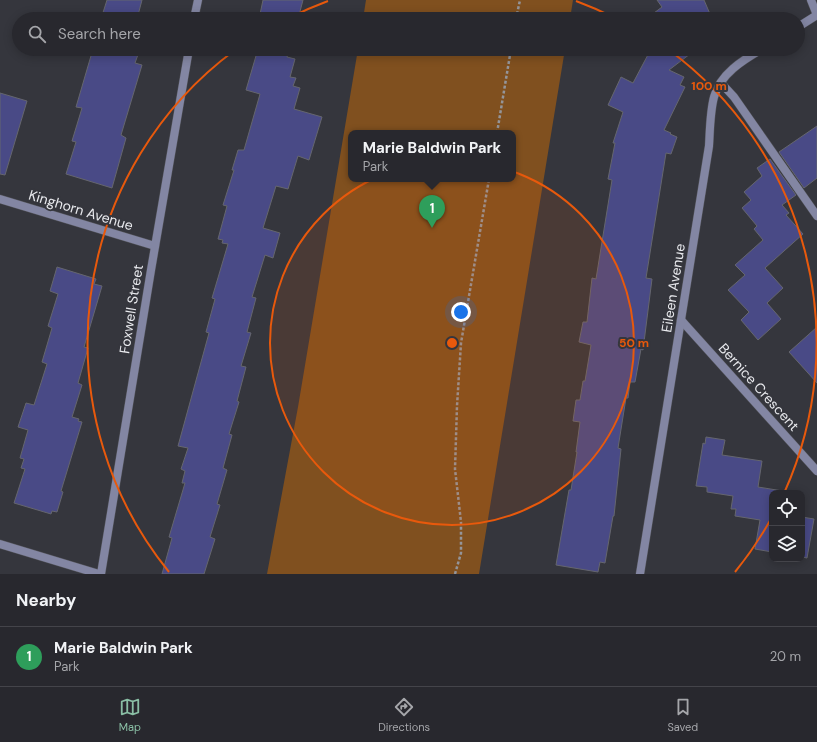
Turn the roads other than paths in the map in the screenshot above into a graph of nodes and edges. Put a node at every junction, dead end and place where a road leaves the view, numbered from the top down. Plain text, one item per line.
1 (198, 0) edge
2 (811, 0) edge
3 (195, 12) edge
4 (817, 15) edge
5 (805, 23) edge
6 (188, 56) edge
7 (751, 56) edge
8 (721, 82) junction
9 (0, 199) edge
10 (817, 216) edge
11 (155, 246) junction
12 (681, 320) junction
13 (817, 470) edge
14 (0, 544) edge
15 (100, 574) edge
16 (640, 574) edge

1 - 3 street
2 - 4 street
4 - 5 street
6 - 11 street, Foxwell Street
7 - 8 street, Eileen Avenue
8 - 10 street
8 - 12 street, Eileen Avenue
9 - 11 street, Kinghorn Avenue
11 - 15 street, Foxwell Street
12 - 13 street, Bernice Crescent
12 - 16 street, Eileen Avenue
14 - 15 street

